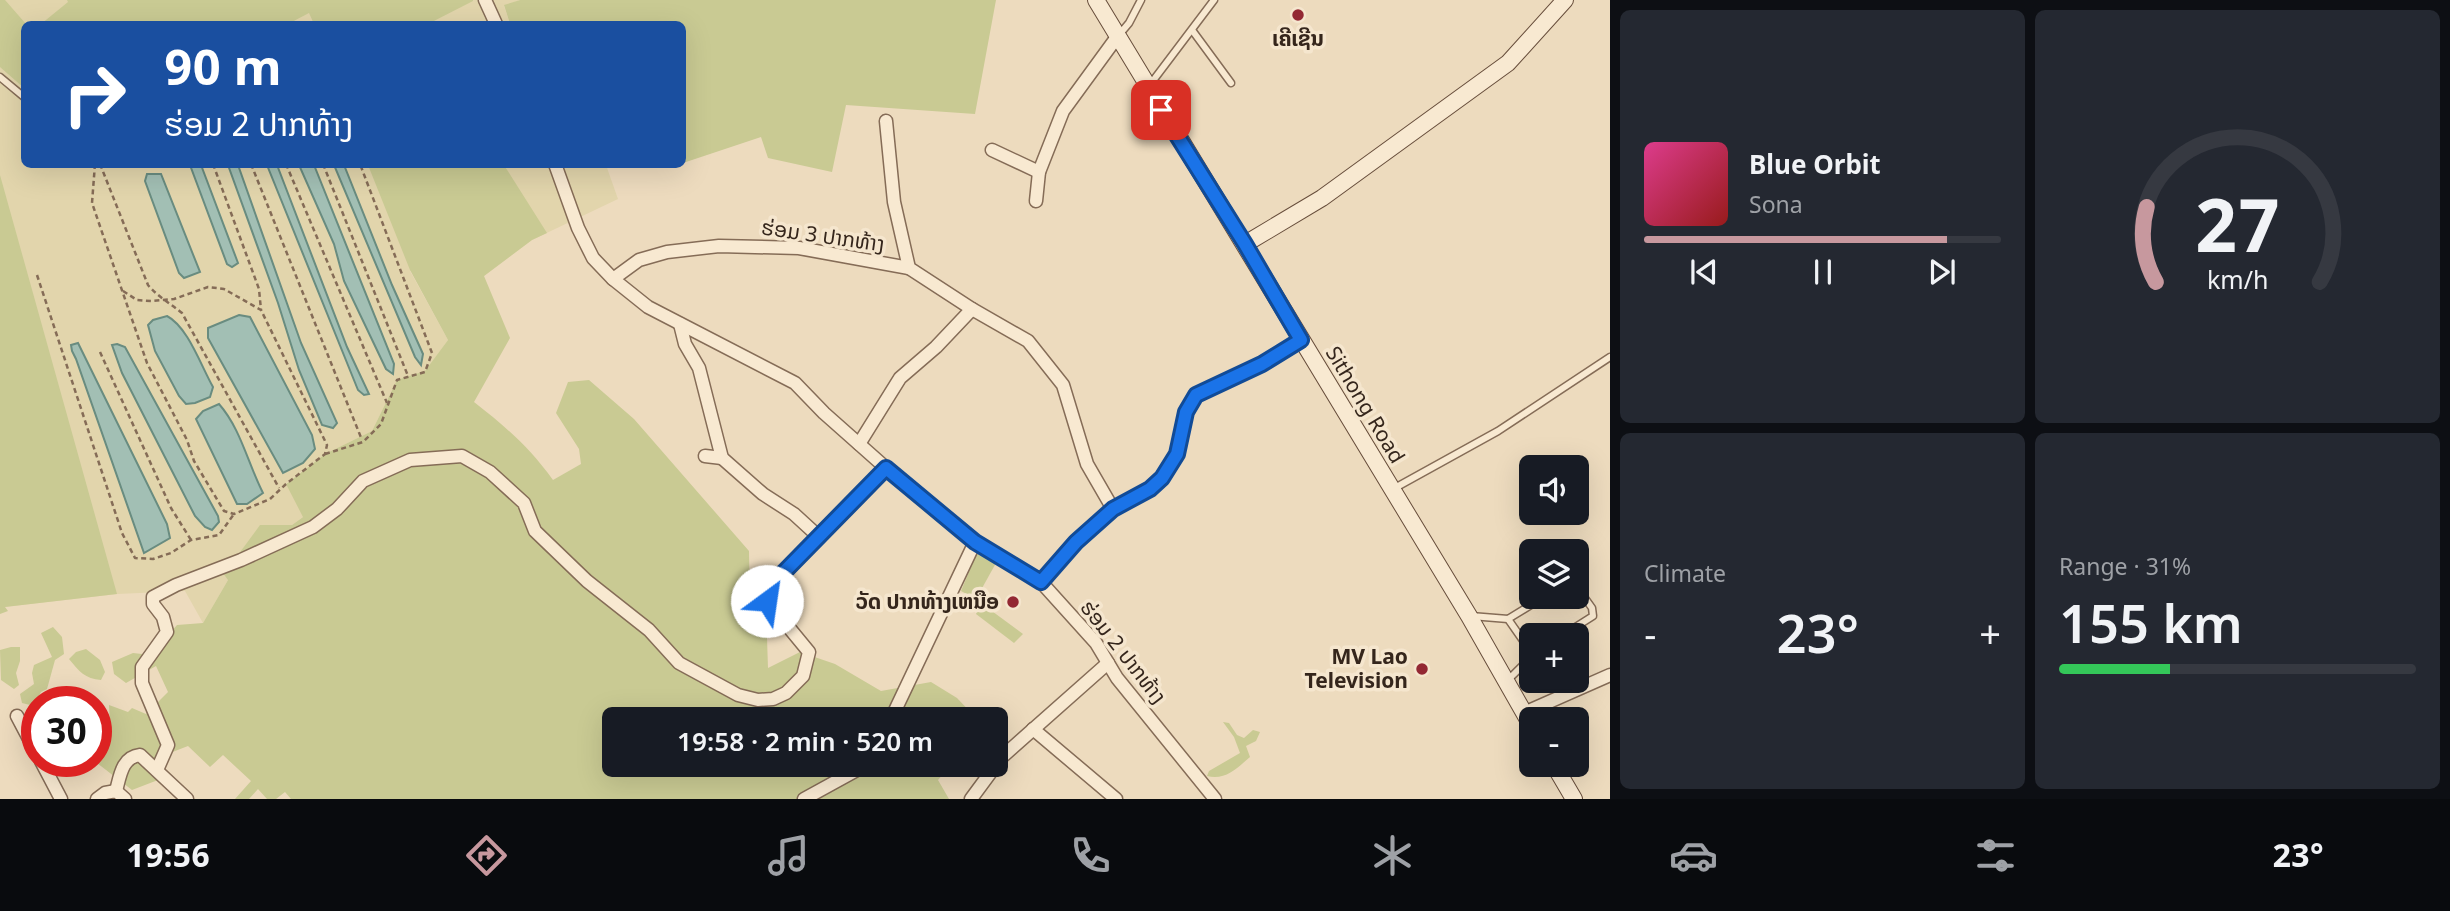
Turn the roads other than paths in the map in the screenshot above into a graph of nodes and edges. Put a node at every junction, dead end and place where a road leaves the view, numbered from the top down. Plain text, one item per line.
1 (485, 0) edge
2 (1096, 0) edge
3 (1141, 0) edge
4 (1214, 0) edge
5 (1565, 0) edge
6 (495, 21) edge
7 (1192, 30) junction
8 (1117, 37) junction
9 (0, 77) edge
10 (1231, 83) dead end
11 (1147, 87) junction
12 (21, 94) edge
13 (886, 121) dead end
14 (992, 150) dead end
15 (556, 168) edge
16 (1039, 172) junction
17 (1036, 201) dead end
18 (1245, 244) junction
19 (909, 268) junction
20 (613, 279) junction
21 (972, 309) junction
22 (680, 324) junction
23 (1301, 340) junction
24 (1610, 357) edge
25 (859, 444) junction
26 (705, 456) dead end
27 (722, 458) junction
28 (886, 468) junction
29 (1391, 490) junction
30 (1113, 509) junction
31 (818, 536) junction
32 (975, 542) junction
33 (1041, 582) junction
34 (1589, 604) edge
35 (1524, 609) edge
36 (1469, 615) junction
37 (1508, 619) junction
38 (1581, 623) edge
39 (1519, 636) edge
40 (1108, 663) junction
41 (1519, 667) edge
42 (1610, 675) edge
43 (1506, 682) junction
44 (897, 707) edge
45 (1521, 707) edge
46 (1550, 707) edge
47 (16, 716) dead end
48 (21, 725) edge
49 (1033, 729) junction
50 (157, 770) junction
51 (49, 777) edge
52 (845, 777) edge
53 (1562, 777) edge
54 (120, 795) edge
55 (61, 799) edge
56 (96, 799) edge
57 (187, 799) edge
58 (807, 799) edge
59 (971, 799) edge
60 (1116, 799) edge
61 (1214, 799) edge
62 (1574, 799) edge

1 - 6 street
2 - 8 main road, Sithong Road
3 - 8 lane
4 - 7 lane
5 - 18 main road
7 - 10 lane
7 - 11 lane
8 - 11 main road, Sithong Road
8 - 16 street
9 - 12 lane
11 - 18 main road, Sithong Road
13 - 19 street, ຮ່ອມ 3 ປາກທ້າງ
14 - 16 street
15 - 20 street, ຮ່ອມ 2 ປາກທ້າງ
16 - 17 street
18 - 23 main road, Sithong Road
19 - 20 street, ຮ່ອມ 3 ປາກທ້າງ
19 - 21 street, ຮ່ອມ 3 ປາກທ້າງ
20 - 22 street, ຮ່ອມ 2 ປາກທ້າງ
21 - 25 street
21 - 30 street, ຮ່ອມ 3 ປາກທ້າງ
22 - 25 street, ຮ່ອມ 2 ປາກທ້າງ
22 - 27 street
23 - 29 main road, Sithong Road
23 - 30 street
24 - 29 lane
25 - 28 street, ຮ່ອມ 2 ປາກທ້າງ
26 - 27 street
27 - 31 street
28 - 31 street
28 - 32 street, ຮ່ອມ 2 ປາກທ້າງ
29 - 36 main road, Sithong Road
30 - 33 street
31 - 50 street
32 - 33 street, ຮ່ອມ 2 ປາກທ້າງ
32 - 44 street
33 - 40 street, ຮ່ອມ 2 ປາກທ້າງ
34 - 38 lane
35 - 37 lane
36 - 37 lane
36 - 43 main road, Sithong Road
37 - 39 lane
40 - 49 street
40 - 61 street, ຮ່ອມ 2 ປາກທ້າງ
41 - 43 lane
42 - 46 street
43 - 45 main road, Sithong Road
47 - 48 street
49 - 59 street
49 - 60 street
50 - 54 street
50 - 57 street
51 - 55 street
52 - 58 street
53 - 62 main road
54 - 56 street

